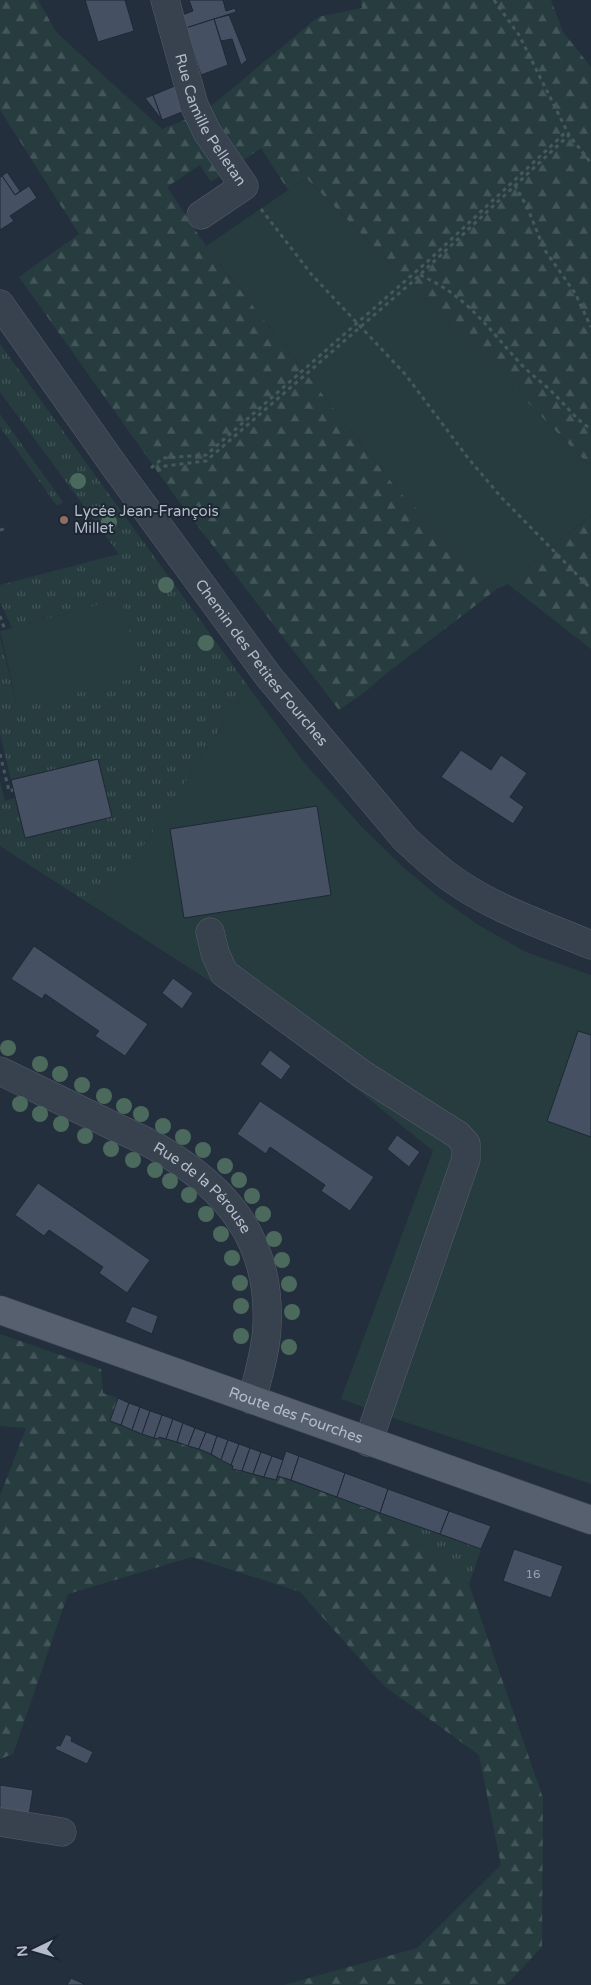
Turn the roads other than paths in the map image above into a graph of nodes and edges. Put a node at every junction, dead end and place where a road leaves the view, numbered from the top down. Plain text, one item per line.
1 (165, 0) edge
2 (201, 215) dead end
3 (0, 304) edge
4 (210, 932) dead end
5 (591, 945) edge
6 (0, 1071) edge
7 (0, 1310) edge
8 (252, 1400) junction
9 (368, 1442) junction
10 (591, 1520) edge
11 (0, 1822) edge
12 (62, 1832) dead end

1 - 2 street, Rue Camille Pelletan
3 - 5 street, Chemin des Petites Fourches
4 - 9 street
6 - 8 street, Rue de la Pérouse
7 - 8 main road, Route des Fourches
8 - 9 main road, Route des Fourches
9 - 10 main road, Route des Fourches
11 - 12 street

